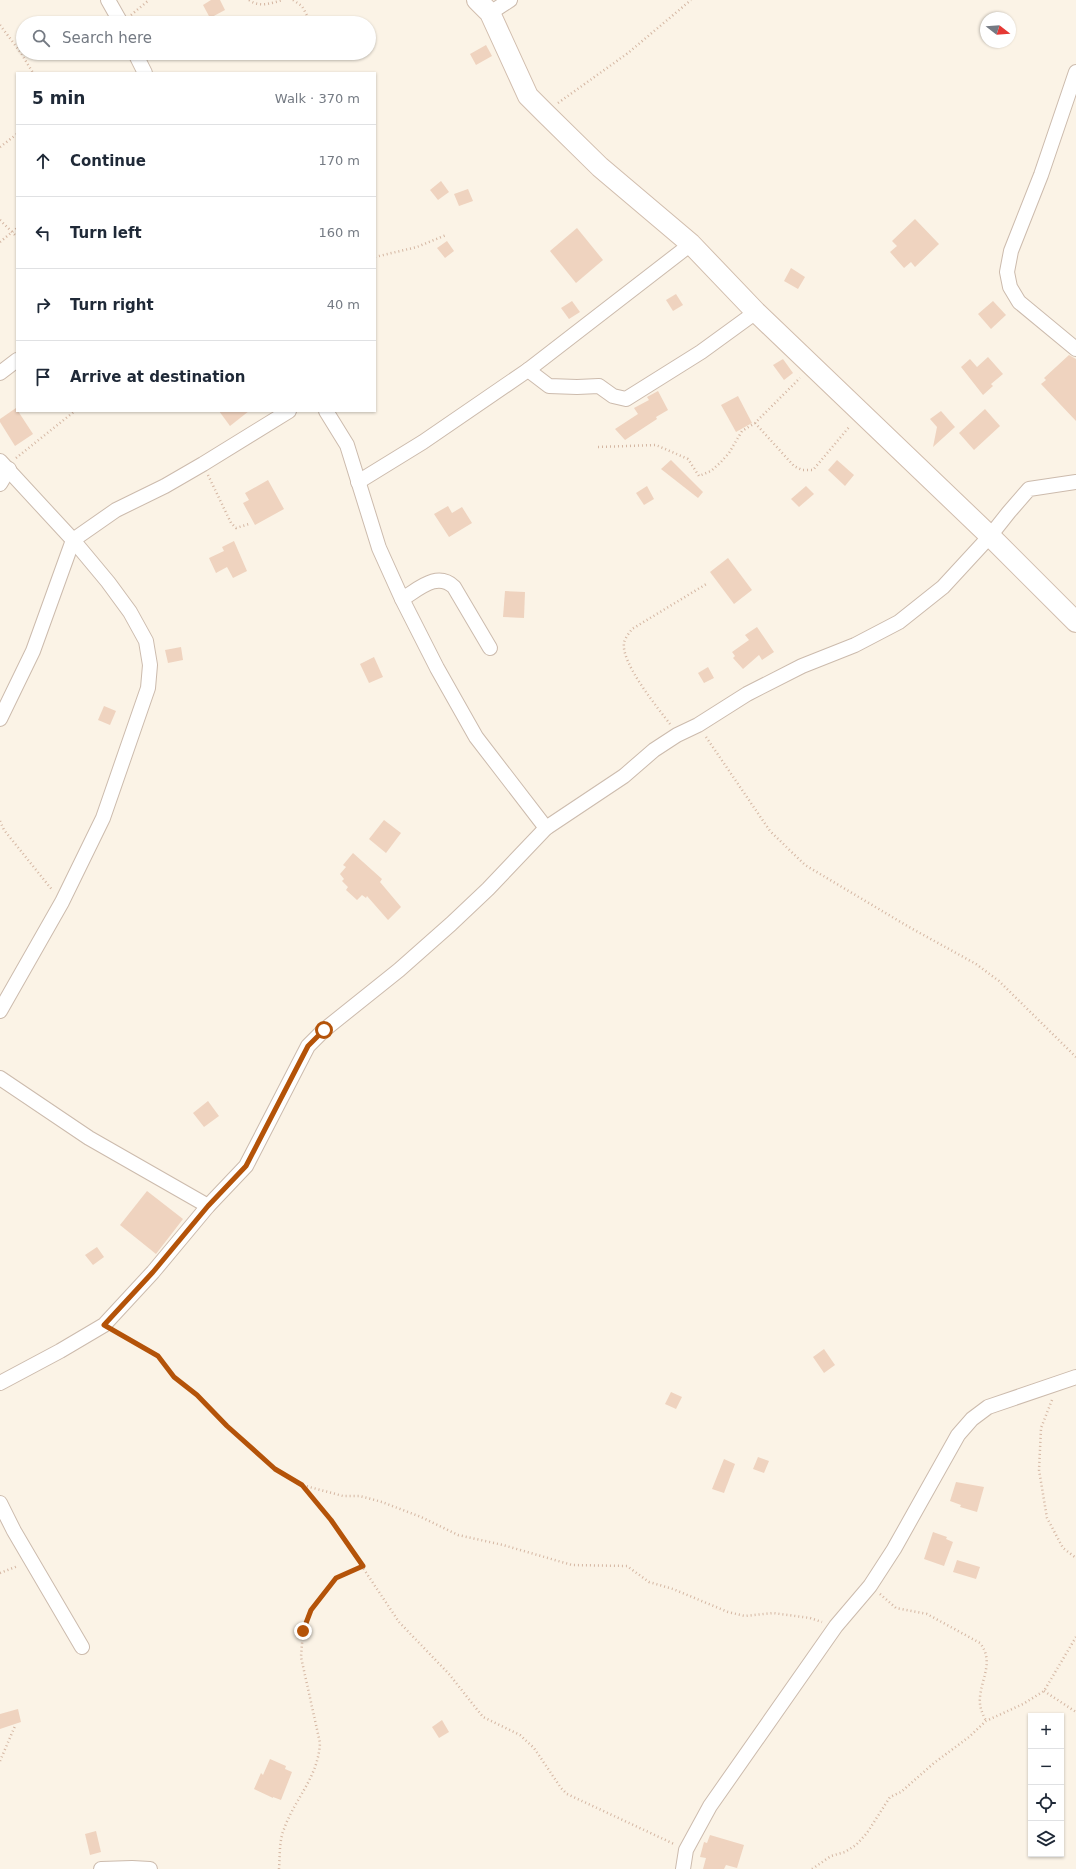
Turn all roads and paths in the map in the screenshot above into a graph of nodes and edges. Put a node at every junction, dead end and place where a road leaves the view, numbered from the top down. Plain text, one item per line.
1 (108, 0) edge
2 (149, 0) edge
3 (249, 0) edge
4 (283, 0) edge
5 (293, 0) edge
6 (510, 0) edge
7 (691, 0) edge
8 (484, 6) edge
9 (117, 16) edge
10 (129, 16) edge
11 (307, 16) edge
12 (0, 25) edge
13 (16, 46) edge
14 (25, 60) edge
15 (138, 60) edge
16 (31, 72) edge
17 (144, 72) edge
18 (1076, 72) edge
19 (544, 113) junction
20 (16, 135) edge
21 (0, 147) edge
22 (0, 220) edge
23 (16, 229) edge
24 (12, 232) junction
25 (446, 235) dead end
26 (16, 236) edge
27 (0, 242) edge
28 (692, 244) junction
29 (376, 257) edge
30 (756, 312) junction
31 (1076, 349) edge
32 (16, 361) edge
33 (812, 366) junction
34 (528, 370) junction
35 (0, 373) edge
36 (74, 412) edge
37 (287, 412) edge
38 (327, 412) edge
39 (861, 413) junction
40 (755, 423) junction
41 (598, 447) dead end
42 (203, 464) junction
43 (5, 466) edge
44 (358, 482) junction
45 (1076, 482) edge
46 (0, 484) edge
47 (249, 524) dead end
48 (990, 536) junction
49 (73, 540) junction
50 (708, 583) dead end
51 (402, 599) junction
52 (1076, 622) edge
53 (490, 648) dead end
54 (0, 719) edge
55 (698, 725) junction
56 (677, 735) junction
57 (0, 822) edge
58 (546, 828) junction
59 (62, 902) junction
60 (0, 1011) edge
61 (1076, 1057) edge
62 (0, 1078) edge
63 (208, 1206) junction
64 (104, 1325) junction
65 (1076, 1377) edge
66 (0, 1383) edge
67 (1058, 1383) junction
68 (302, 1485) junction
69 (0, 1503) edge
70 (1076, 1558) edge
71 (32, 1561) junction
72 (363, 1566) junction
73 (0, 1572) edge
74 (870, 1586) junction
75 (836, 1626) junction
76 (1076, 1637) edge
77 (82, 1647) dead end
78 (1044, 1691) junction
79 (1076, 1712) edge
80 (986, 1721) junction
81 (15, 1726) dead end
82 (0, 1761) edge
83 (686, 1850) junction
84 (101, 1869) edge
85 (150, 1869) edge
86 (278, 1869) edge
87 (683, 1869) edge
88 (812, 1869) edge

1 - 9 street
2 - 10 path
3 - 4 path
5 - 11 path
6 - 8 street
7 - 19 path
8 - 19 street
12 - 13 path
14 - 16 path
15 - 17 street
18 - 31 street
19 - 28 street
20 - 21 path
22 - 24 path
23 - 24 path
24 - 26 path
24 - 27 path
25 - 29 path
28 - 30 street
28 - 34 street
30 - 33 street
30 - 34 street
32 - 35 street
33 - 39 street
33 - 40 path
34 - 44 street
36 - 43 path
37 - 42 street
38 - 44 street
39 - 40 path
39 - 48 street
40 - 41 path
42 - 47 path
42 - 49 street
43 - 46 street
43 - 49 street
44 - 51 street
45 - 48 street
48 - 52 street
48 - 55 street
49 - 54 street
49 - 59 street
50 - 56 path
51 - 53 street
51 - 58 street
55 - 56 street
55 - 61 path
56 - 58 street
57 - 59 path
58 - 63 street
59 - 60 street
62 - 63 street
63 - 64 street
64 - 66 street
64 - 68 path
65 - 67 street
67 - 70 path
67 - 74 street
68 - 72 path
68 - 75 path
69 - 71 street
71 - 73 path
71 - 77 street
72 - 83 path
72 - 86 path
74 - 75 street
74 - 80 path
75 - 83 street
76 - 78 path
78 - 79 path
78 - 80 path
80 - 88 path
81 - 82 path
83 - 87 street
84 - 85 street

